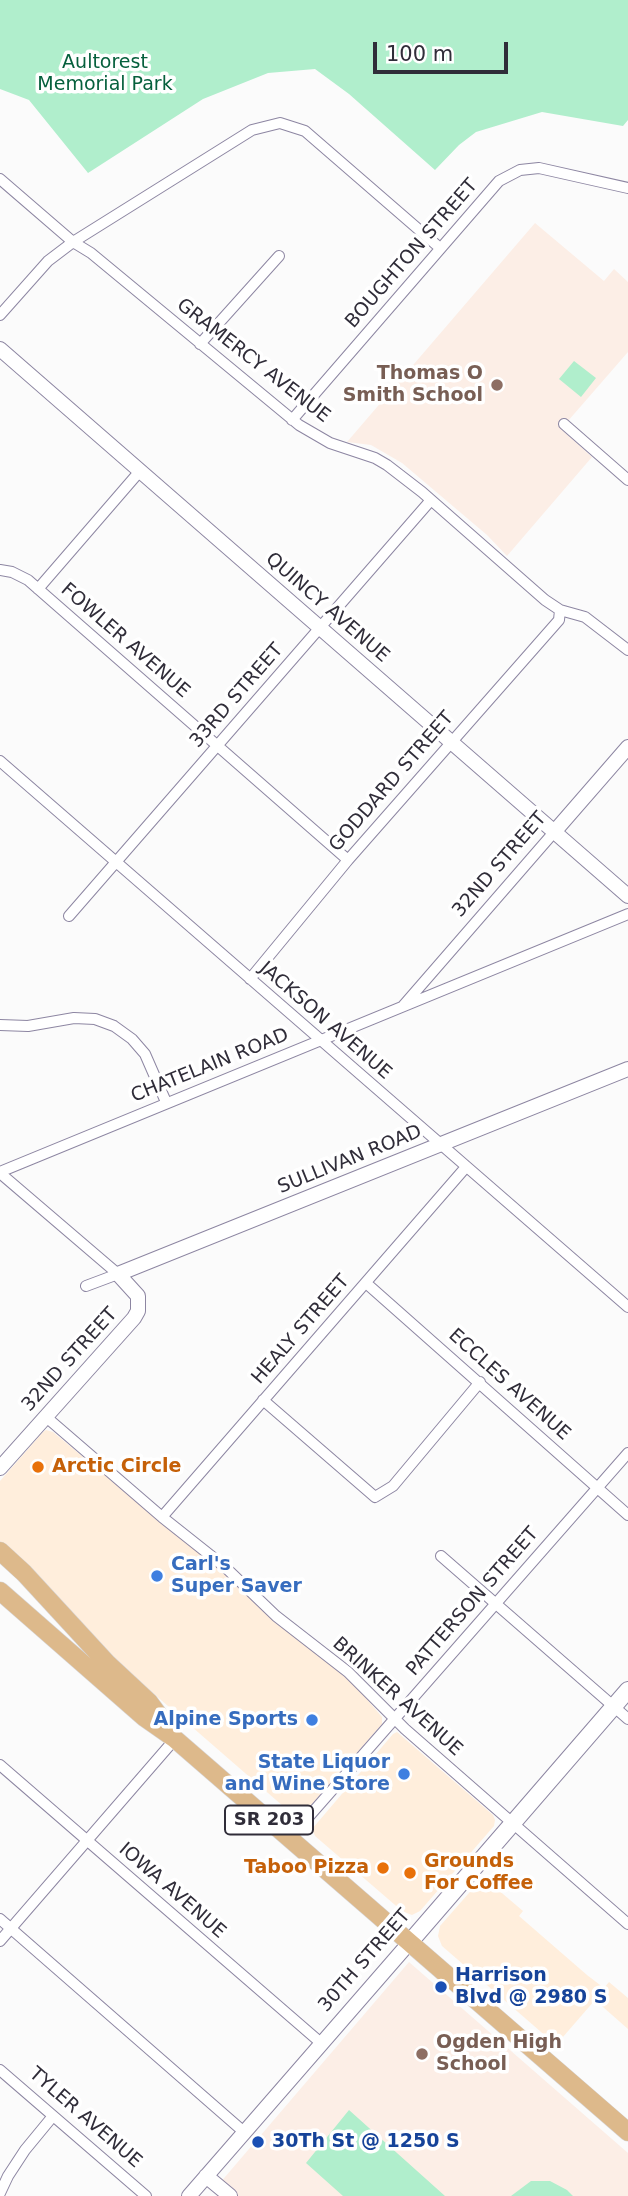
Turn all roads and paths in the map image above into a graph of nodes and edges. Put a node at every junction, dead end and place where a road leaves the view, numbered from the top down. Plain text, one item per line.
1 (0, 179) edge
2 (628, 188) edge
3 (73, 242) junction
4 (440, 248) junction
5 (279, 256) dead end
6 (0, 315) edge
7 (200, 344) junction
8 (0, 349) edge
9 (292, 420) junction
10 (564, 424) dead end
11 (140, 471) junction
12 (628, 480) edge
13 (431, 500) junction
14 (0, 570) edge
15 (38, 589) junction
16 (560, 610) junction
17 (320, 628) junction
18 (628, 650) edge
19 (451, 741) junction
20 (218, 744) junction
21 (628, 747) edge
22 (0, 761) edge
23 (555, 831) junction
24 (348, 860) junction
25 (116, 862) junction
26 (628, 896) edge
27 (628, 914) edge
28 (69, 916) dead end
29 (250, 979) junction
30 (402, 1007) junction
31 (0, 1025) edge
32 (320, 1039) junction
33 (628, 1069) edge
34 (166, 1102) junction
35 (441, 1145) junction
36 (467, 1167) junction
37 (0, 1172) edge
38 (118, 1274) junction
39 (366, 1283) junction
40 (86, 1286) dead end
41 (628, 1307) edge
42 (480, 1382) junction
43 (263, 1400) junction
44 (45, 1416) junction
45 (628, 1453) edge
46 (0, 1468) edge
47 (597, 1488) junction
48 (628, 1515) edge
49 (162, 1517) junction
50 (0, 1551) edge
51 (441, 1556) dead end
52 (0, 1591) edge
53 (495, 1604) junction
54 (628, 1690) edge
55 (614, 1707) junction
56 (628, 1719) edge
57 (394, 1720) junction
58 (175, 1738) junction
59 (0, 1765) edge
60 (512, 1825) junction
61 (290, 1838) junction
62 (87, 1840) junction
63 (0, 1919) edge
64 (628, 1924) edge
65 (11, 1928) junction
66 (0, 1941) edge
67 (410, 1942) junction
68 (321, 2043) junction
69 (0, 2070) edge
70 (54, 2116) junction
71 (244, 2132) junction
72 (628, 2132) edge
73 (206, 2176) junction
74 (0, 2193) edge
75 (146, 2196) edge
76 (188, 2196) edge
77 (230, 2196) edge

1 - 3 street, GRAMERCY AVENUE
2 - 4 street, BOUGHTON STREET
3 - 4 street
3 - 6 street
3 - 7 street, GRAMERCY AVENUE
4 - 9 street, BOUGHTON STREET
5 - 7 street
7 - 9 street, GRAMERCY AVENUE
8 - 11 street, QUINCY AVENUE
9 - 13 street, GRAMERCY AVENUE
10 - 12 street
11 - 15 street
11 - 17 street, QUINCY AVENUE
13 - 16 street, GRAMERCY AVENUE
13 - 17 street, 33RD STREET
14 - 15 street, FOWLER AVENUE
15 - 20 street, FOWLER AVENUE
16 - 18 street, GRAMERCY AVENUE
16 - 19 street, GODDARD STREET
17 - 19 street, QUINCY AVENUE
17 - 20 street, 33RD STREET
19 - 23 street, QUINCY AVENUE
19 - 24 street, GODDARD STREET
20 - 24 street, FOWLER AVENUE
20 - 25 street, 33RD STREET
21 - 23 street, 32ND STREET
22 - 25 street, JACKSON AVENUE
23 - 26 street, QUINCY AVENUE
23 - 30 street, 32ND STREET
24 - 29 street, GODDARD STREET
25 - 28 street, 33RD STREET
25 - 29 street, JACKSON AVENUE
27 - 30 street, CHATELAIN ROAD
29 - 32 street, JACKSON AVENUE
30 - 32 street, CHATELAIN ROAD
31 - 34 street
32 - 34 street, CHATELAIN ROAD
32 - 35 street, JACKSON AVENUE
33 - 35 street, SULLIVAN ROAD
34 - 37 street, CHATELAIN ROAD
35 - 36 street, JACKSON AVENUE
35 - 38 street, SULLIVAN ROAD
36 - 39 street, HEALY STREET
36 - 41 street, JACKSON AVENUE
37 - 38 street
38 - 40 street, SULLIVAN ROAD
38 - 44 street, 32ND STREET
39 - 42 street, ECCLES AVENUE
39 - 43 street, HEALY STREET
42 - 43 street
42 - 47 street, ECCLES AVENUE
43 - 49 street, HEALY STREET
44 - 46 street, 32ND STREET
44 - 49 street, BRINKER AVENUE
45 - 47 street, PATTERSON STREET
47 - 48 street, ECCLES AVENUE
47 - 53 street, PATTERSON STREET
49 - 57 street, BRINKER AVENUE
50 - 58 main road, SR 203
51 - 53 street
52 - 58 main road, SR 203
53 - 55 street
53 - 57 street, PATTERSON STREET
54 - 55 main road, 30TH STREET
55 - 56 street
55 - 60 main road, 30TH STREET
57 - 60 street, BRINKER AVENUE
57 - 61 street, PATTERSON STREET
58 - 61 main road, SR 203
58 - 62 street
59 - 62 street, IOWA AVENUE
60 - 64 street, BRINKER AVENUE
60 - 67 main road, 30TH STREET
61 - 67 main road, SR 203
62 - 65 street
62 - 68 street, IOWA AVENUE
63 - 65 street
65 - 66 street
65 - 71 street
67 - 68 street, 30TH STREET
67 - 72 main road, SR 203
68 - 71 street, 30TH STREET
69 - 70 street, TYLER AVENUE
70 - 74 street
70 - 75 street, TYLER AVENUE
71 - 73 street, 30TH STREET
73 - 76 street, 30TH STREET
73 - 77 street

